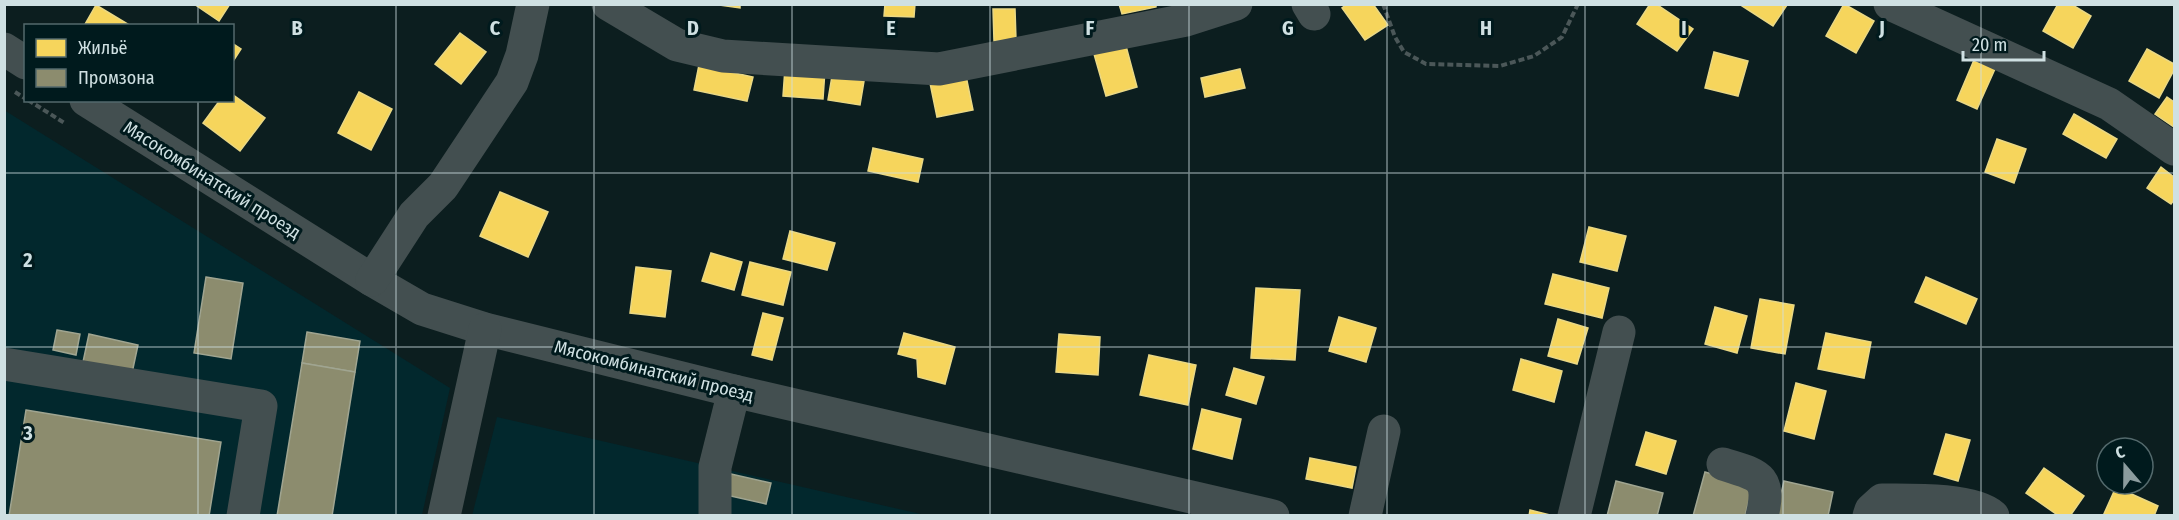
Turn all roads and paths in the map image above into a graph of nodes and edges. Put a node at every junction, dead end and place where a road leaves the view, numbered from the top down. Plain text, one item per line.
1 (533, 4) edge
2 (608, 4) edge
3 (1236, 4) edge
4 (1383, 4) edge
5 (1578, 4) edge
6 (1890, 4) edge
7 (4, 49) edge
8 (24, 62) edge
9 (89, 102) edge
10 (2175, 149) edge
11 (372, 280) junction
12 (485, 329) junction
13 (1619, 332) dead end
14 (4, 364) edge
15 (735, 391) junction
16 (1384, 431) dead end
17 (1724, 464) dead end
18 (243, 516) edge
19 (444, 516) edge
20 (716, 516) edge
21 (1273, 516) edge
22 (1365, 516) edge
23 (1574, 516) edge
24 (1762, 516) edge
25 (1869, 516) edge
26 (1993, 516) edge

1 - 11 street
2 - 3 street
4 - 5 path
6 - 10 street
7 - 8 street
9 - 11 street, Мясокомбинатский проезд
11 - 12 street, Мясокомбинатский проезд
12 - 15 street, Мясокомбинатский проезд
12 - 19 street
13 - 23 street
14 - 18 street
15 - 20 street
15 - 21 street, Мясокомбинатский проезд
16 - 22 street
17 - 24 street
25 - 26 street

